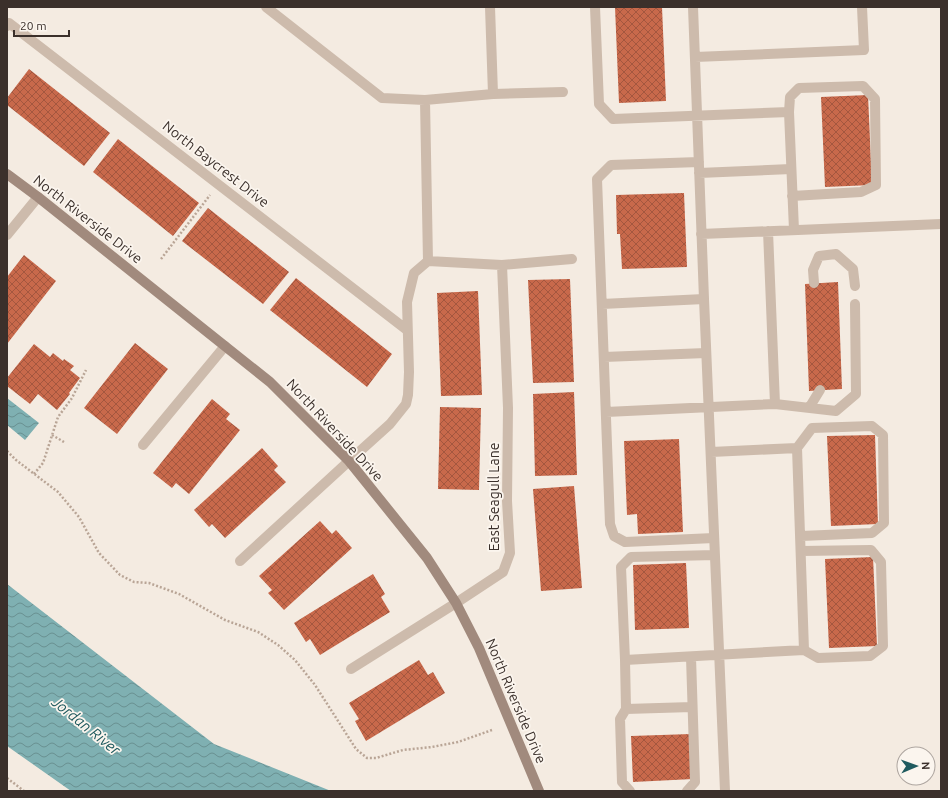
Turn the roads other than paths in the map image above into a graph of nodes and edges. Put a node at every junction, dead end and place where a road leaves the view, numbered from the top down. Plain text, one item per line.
1 (266, 7) edge
2 (490, 7) edge
3 (595, 7) edge
4 (693, 7) edge
5 (862, 7) edge
6 (8, 23) edge
7 (695, 57) junction
8 (563, 92) dead end
9 (493, 94) junction
10 (425, 100) junction
11 (789, 112) junction
12 (697, 116) junction
13 (699, 162) junction
14 (791, 169) junction
15 (699, 173) junction
16 (7, 174) edge
17 (792, 196) junction
18 (38, 197) junction
19 (941, 224) edge
20 (794, 230) junction
21 (768, 231) junction
22 (701, 234) junction
23 (7, 235) edge
24 (572, 259) dead end
25 (428, 261) junction
26 (502, 266) junction
27 (814, 284) dead end
28 (855, 286) dead end
29 (704, 299) junction
30 (602, 304) junction
31 (855, 304) dead end
32 (408, 330) junction
33 (225, 346) junction
34 (706, 353) junction
35 (604, 357) junction
36 (820, 390) dead end
37 (775, 404) junction
38 (709, 407) junction
39 (809, 408) junction
40 (606, 412) junction
41 (143, 444) dead end
42 (797, 448) junction
43 (711, 452) junction
44 (349, 461) junction
45 (801, 536) junction
46 (714, 538) junction
47 (801, 551) junction
48 (715, 554) junction
49 (240, 561) dead end
50 (456, 603) junction
51 (804, 650) junction
52 (719, 654) junction
53 (691, 657) junction
54 (625, 660) junction
55 (351, 669) dead end
56 (692, 707) junction
57 (626, 710) junction
58 (539, 791) edge
59 (630, 791) edge
60 (688, 791) edge
61 (725, 791) edge

1 - 10 street
2 - 9 street
3 - 12 street
4 - 7 street
5 - 7 street
6 - 32 street, North Baycrest Drive
7 - 12 street
8 - 9 street
9 - 10 street
10 - 25 street
11 - 12 street
11 - 14 street
11 - 17 street
12 - 13 street
13 - 15 street
13 - 30 street
14 - 15 street
14 - 17 street
15 - 22 street
16 - 18 street, North Riverside Drive
17 - 20 street
18 - 23 street
18 - 33 street, North Riverside Drive
19 - 20 street
20 - 21 street
21 - 22 street
21 - 37 street
22 - 29 street
24 - 26 street
25 - 26 street
25 - 32 street
26 - 50 street, East Seagull Lane
27 - 28 street
29 - 30 street
29 - 34 street
30 - 35 street
31 - 39 street
32 - 44 street
33 - 41 street
33 - 44 street, North Riverside Drive
34 - 35 street
34 - 38 street
35 - 40 street
36 - 39 street
37 - 38 street
37 - 39 street
38 - 40 street
38 - 43 street
40 - 46 street
42 - 43 street
42 - 45 street
42 - 45 street
43 - 46 street
44 - 49 street
44 - 50 street, North Riverside Drive
45 - 47 street
46 - 48 street
47 - 51 street
47 - 51 street
48 - 52 street
48 - 54 street
50 - 55 street, East Seagull Lane
50 - 58 street, North Riverside Drive
51 - 52 street
52 - 53 street
52 - 61 street
53 - 54 street
53 - 56 street
54 - 57 street
56 - 57 street
56 - 60 street
57 - 59 street

